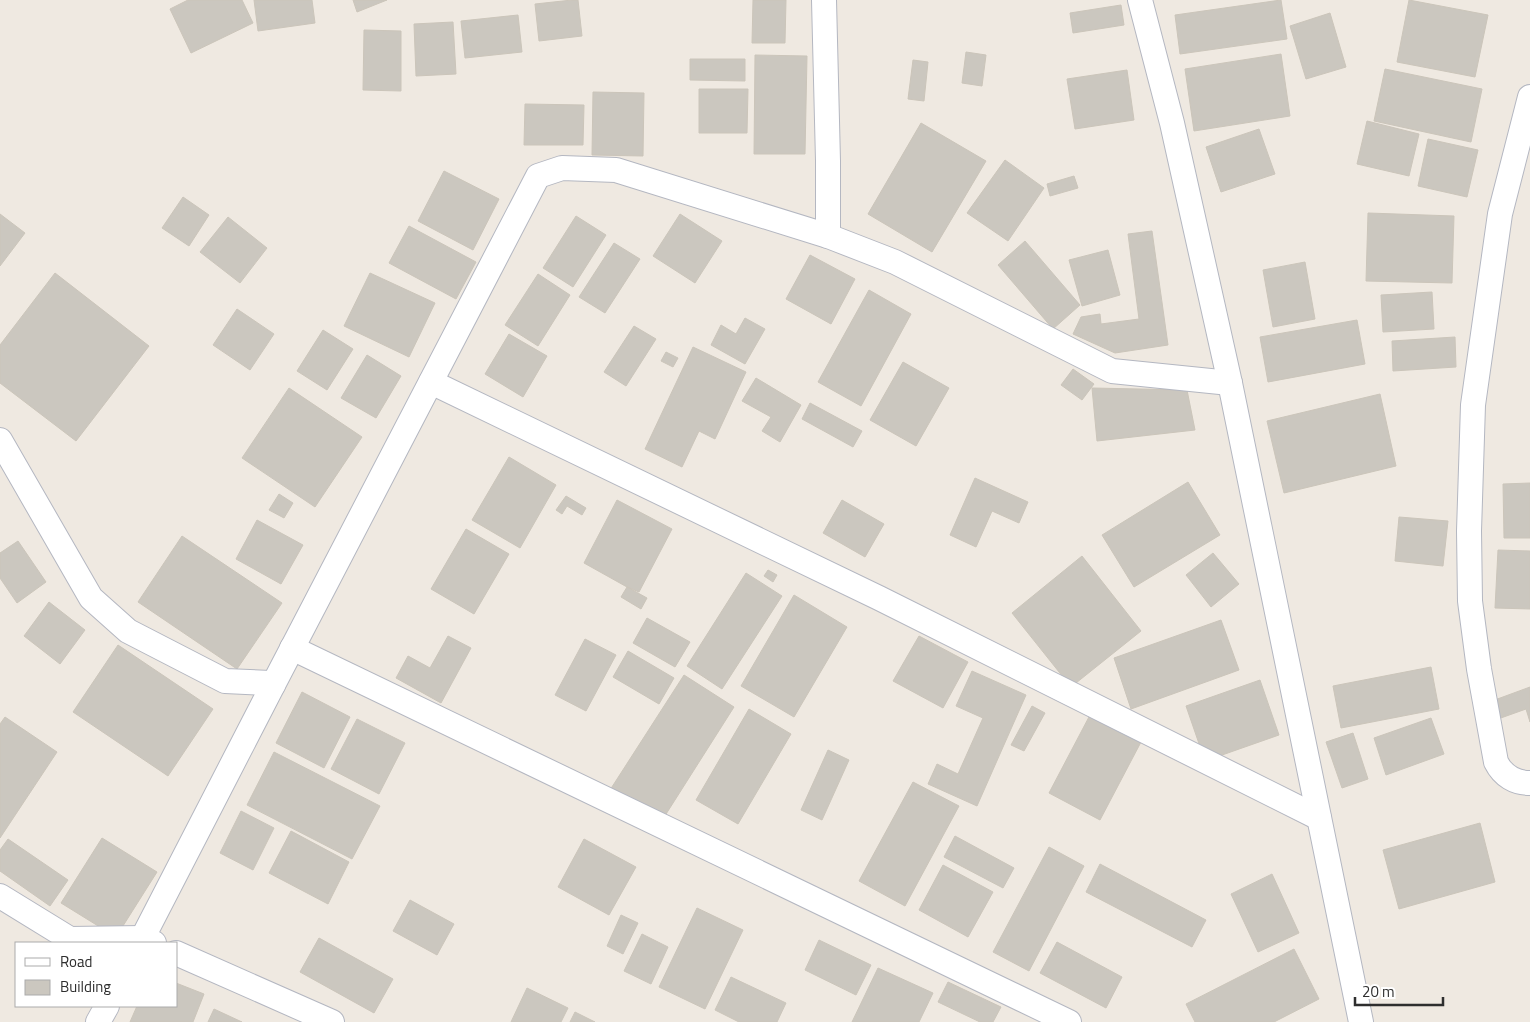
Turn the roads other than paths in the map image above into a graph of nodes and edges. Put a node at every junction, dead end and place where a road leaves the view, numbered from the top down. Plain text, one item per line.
1 (824, 0) edge
2 (1140, 0) edge
3 (1530, 97) edge
4 (828, 236) junction
5 (431, 382) junction
6 (1230, 383) junction
7 (0, 440) edge
8 (292, 648) junction
9 (273, 685) junction
10 (1530, 783) edge
11 (1319, 818) junction
12 (0, 896) edge
13 (146, 942) edge
14 (178, 954) edge
15 (106, 1007) edge
16 (98, 1022) edge
17 (332, 1022) edge
18 (1069, 1022) edge
19 (1361, 1022) edge

1 - 4 street
2 - 6 street
3 - 10 street
4 - 5 street
4 - 6 street
5 - 8 street
5 - 11 street
6 - 11 street
7 - 9 street
8 - 9 street
8 - 18 street
9 - 13 street
11 - 19 street
12 - 13 street
14 - 17 street
15 - 16 street

